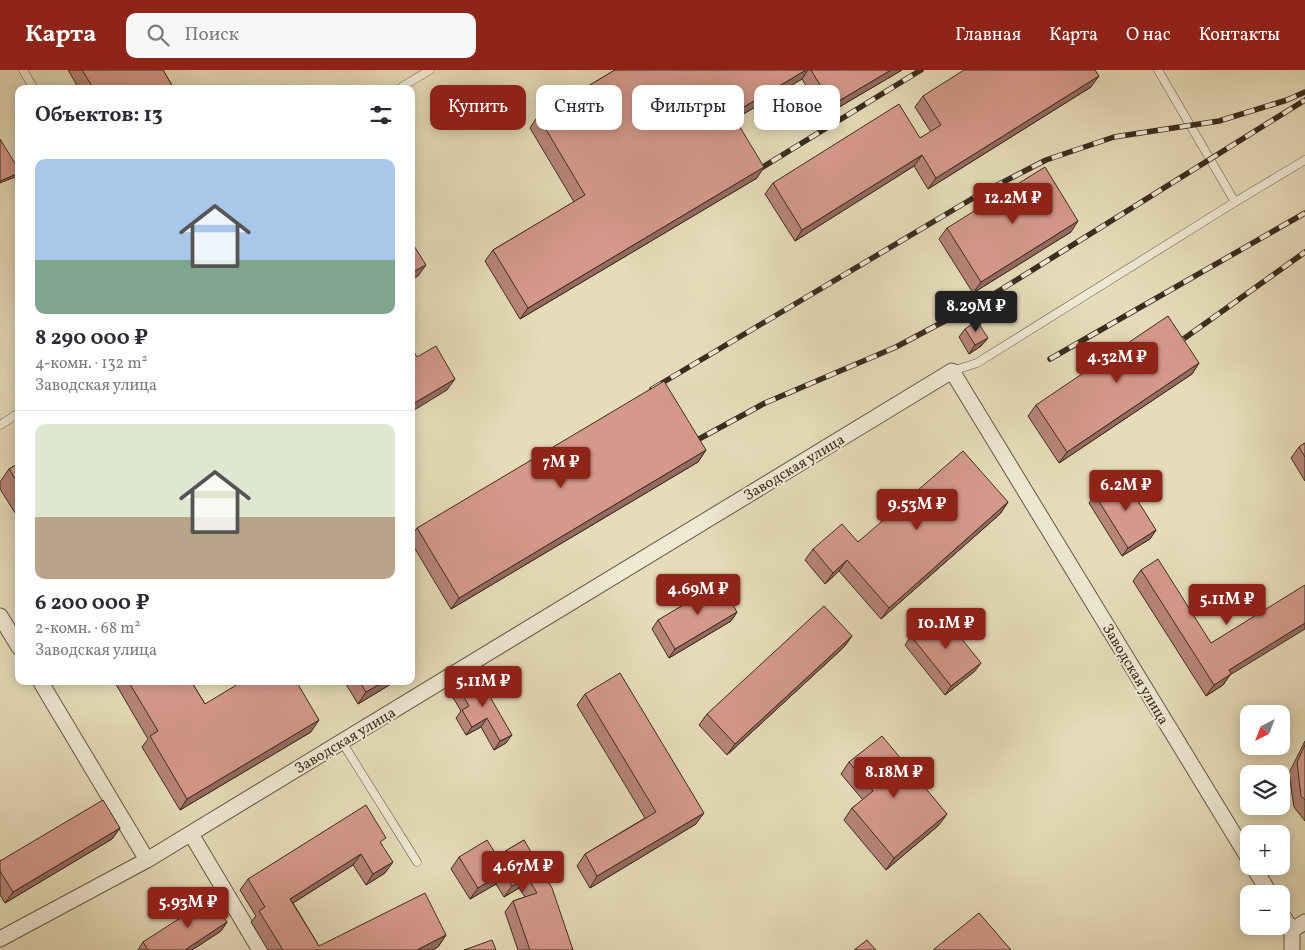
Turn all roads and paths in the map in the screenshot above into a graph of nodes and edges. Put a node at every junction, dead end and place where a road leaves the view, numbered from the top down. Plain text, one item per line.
1 (23, 70) edge
2 (430, 70) edge
3 (1158, 70) edge
4 (32, 85) edge
5 (405, 85) edge
6 (1305, 160) edge
7 (1236, 202) junction
8 (952, 371) junction
9 (15, 416) edge
10 (0, 425) edge
11 (0, 616) edge
12 (15, 640) edge
13 (42, 685) edge
14 (342, 742) junction
15 (191, 834) junction
16 (1240, 845) edge
17 (147, 860) junction
18 (417, 862) dead end
19 (1305, 922) edge
20 (1290, 927) edge
21 (1292, 930) junction
22 (0, 939) edge
23 (260, 950) edge
24 (1292, 950) edge

1 - 4 lane
2 - 5 lane
3 - 7 lane
6 - 7 lane
7 - 8 lane
8 - 14 street, Заводская улица
8 - 16 street, Заводская улица
9 - 10 lane
11 - 12 street
13 - 17 street
14 - 15 street, Заводская улица
14 - 18 lane
15 - 17 street, Заводская улица
15 - 23 street
17 - 22 street, Заводская улица
19 - 21 street
20 - 21 street
21 - 24 street

